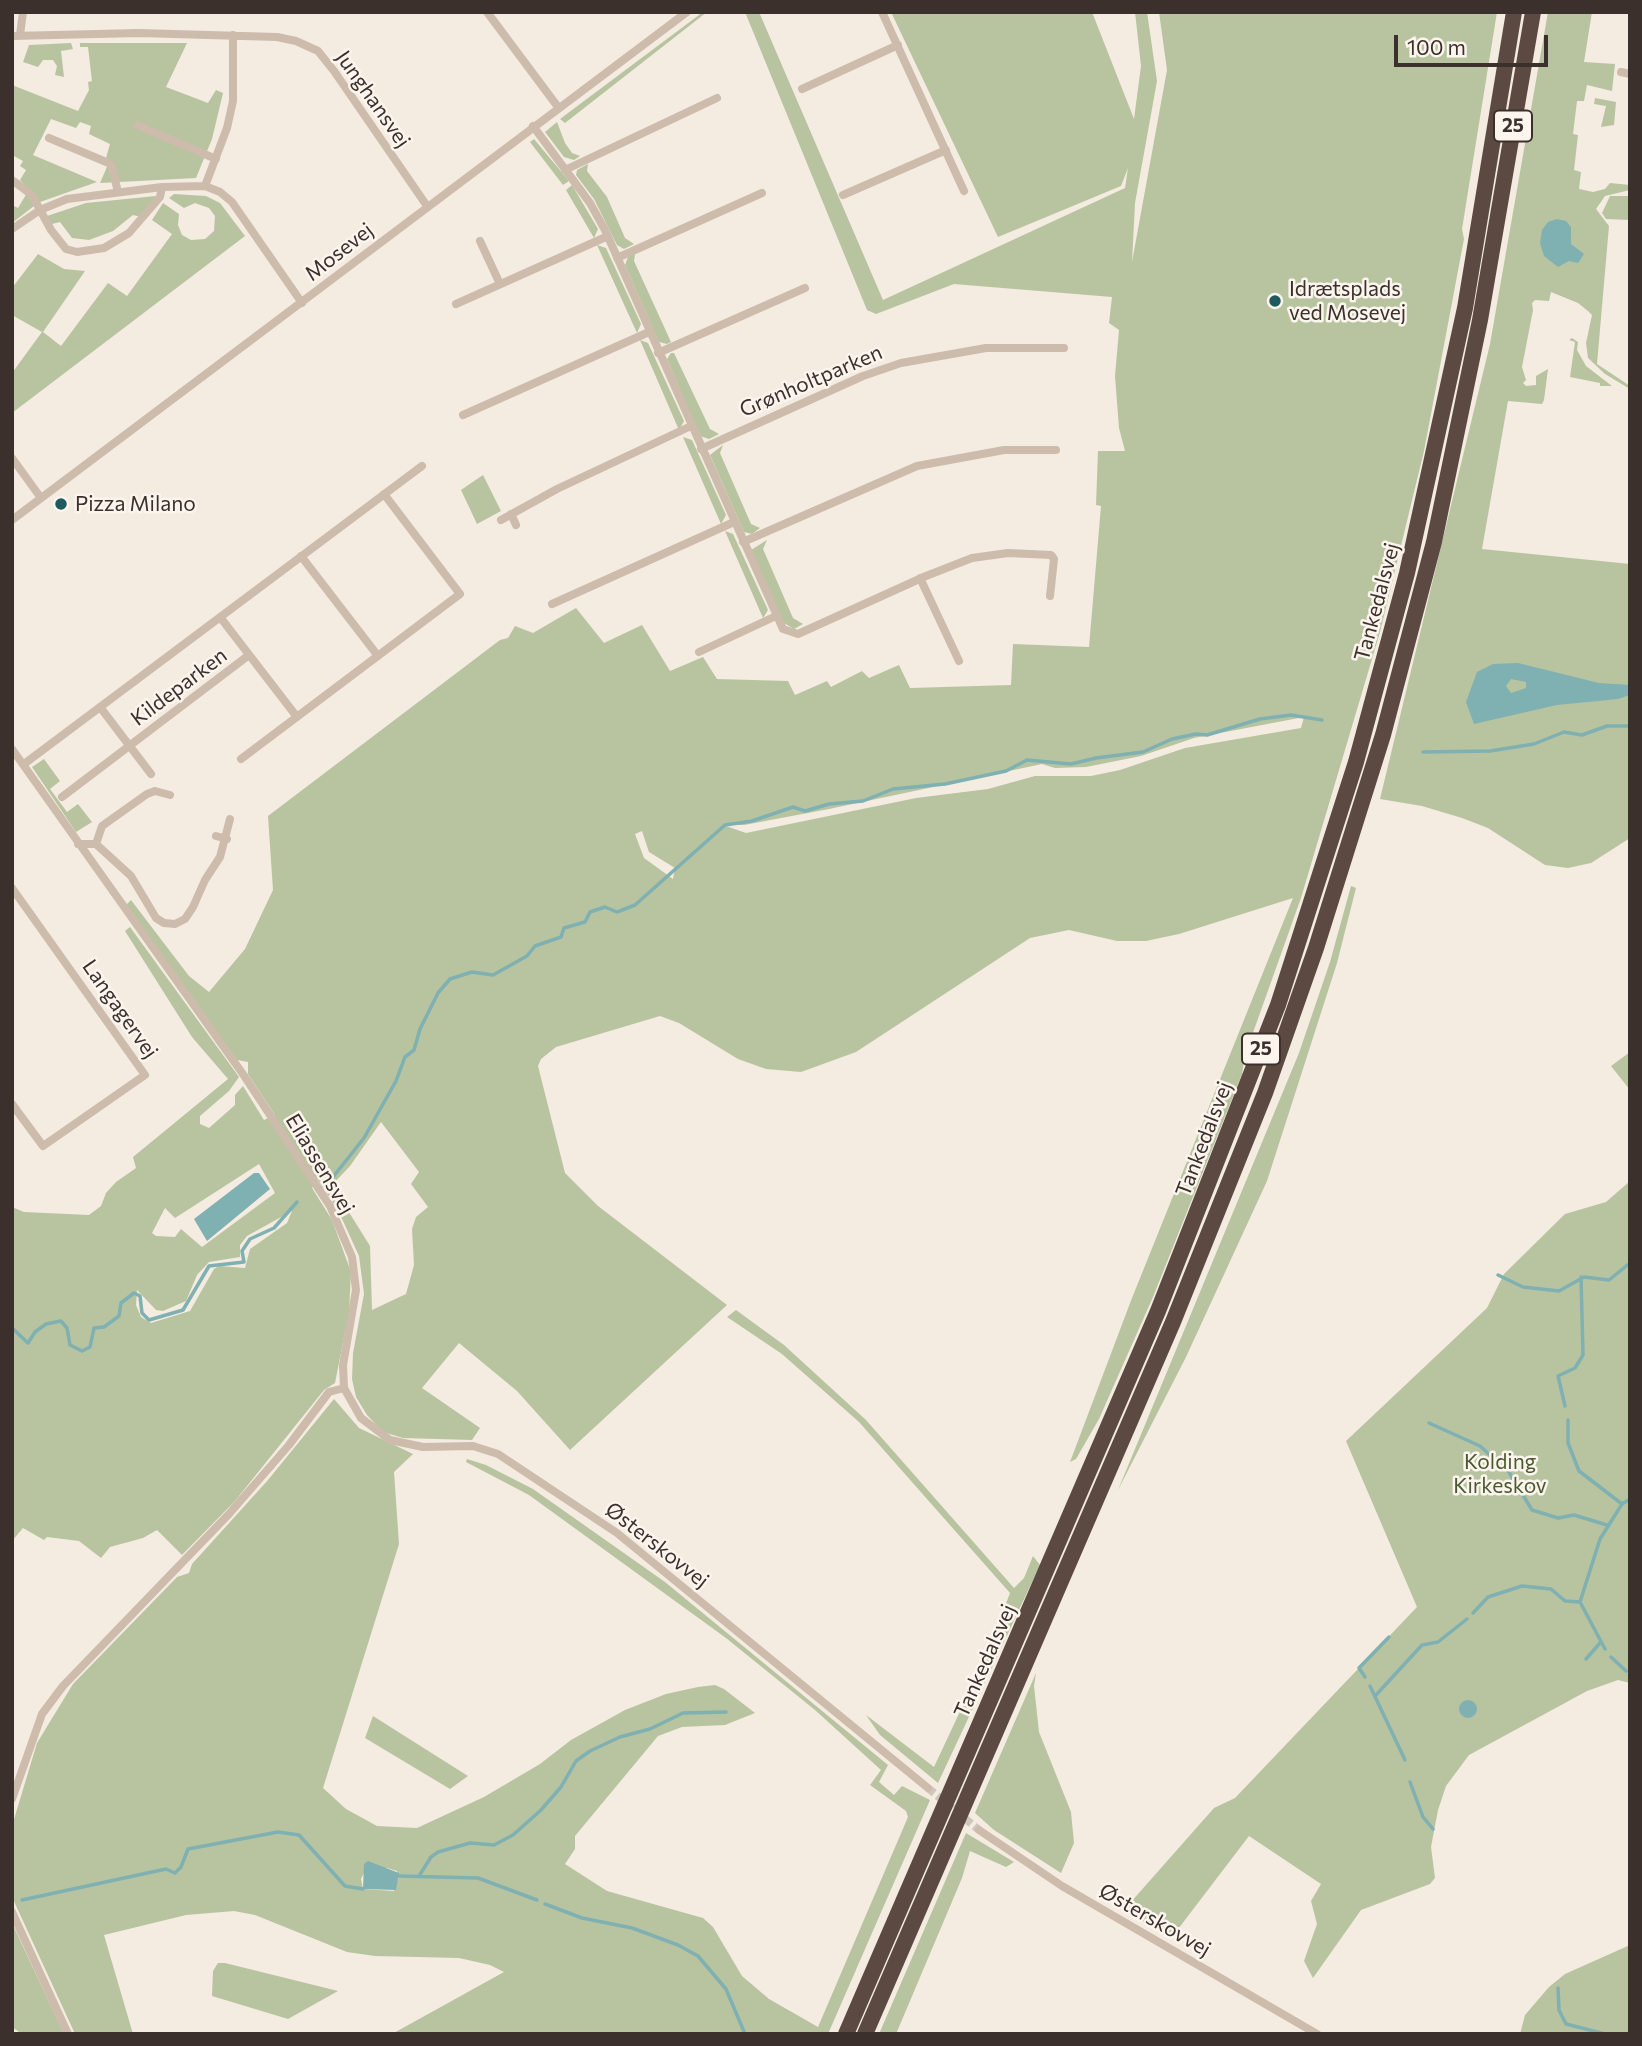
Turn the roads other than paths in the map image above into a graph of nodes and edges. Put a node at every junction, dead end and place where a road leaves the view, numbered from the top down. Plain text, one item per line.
1 (23, 12) edge
2 (487, 12) edge
3 (687, 12) edge
4 (882, 12) edge
5 (1514, 12) edge
6 (1533, 12) edge
7 (233, 35) junction
8 (16, 36) edge
9 (898, 45) junction
10 (802, 89) dead end
11 (717, 99) dead end
12 (558, 107) junction
13 (137, 125) dead end
14 (533, 127) junction
15 (50, 138) dead end
16 (946, 150) junction
17 (216, 159) junction
18 (565, 170) junction
19 (12, 180) edge
20 (205, 186) junction
21 (162, 187) junction
22 (964, 191) dead end
23 (118, 192) junction
24 (762, 193) dead end
25 (843, 195) dead end
26 (427, 206) junction
27 (40, 210) junction
28 (12, 229) edge
29 (608, 236) junction
30 (480, 241) dead end
31 (617, 258) junction
32 (500, 284) junction
33 (805, 289) dead end
34 (302, 303) junction
35 (456, 304) dead end
36 (649, 332) junction
37 (1063, 348) dead end
38 (658, 353) junction
39 (463, 415) dead end
40 (691, 426) junction
41 (701, 449) junction
42 (1056, 450) dead end
43 (12, 458) edge
44 (422, 466) dead end
45 (384, 494) junction
46 (41, 498) junction
47 (512, 514) junction
48 (12, 520) edge
49 (501, 520) dead end
50 (734, 522) junction
51 (516, 525) dead end
52 (743, 542) junction
53 (301, 556) junction
54 (920, 578) junction
55 (1050, 596) dead end
56 (552, 604) dead end
57 (775, 616) junction
58 (220, 617) junction
59 (699, 652) dead end
60 (249, 655) junction
61 (378, 656) junction
62 (959, 661) dead end
63 (100, 707) junction
64 (297, 717) junction
65 (129, 746) junction
66 (12, 749) edge
67 (241, 759) dead end
68 (24, 764) junction
69 (151, 774) dead end
70 (170, 795) dead end
71 (62, 797) dead end
72 (230, 819) dead end
73 (216, 836) dead end
74 (227, 839) junction
75 (78, 844) junction
76 (96, 844) junction
77 (12, 888) edge
78 (12, 1104) edge
79 (344, 1388) junction
80 (928, 1788) tunnel mouth
81 (12, 1799) edge
82 (979, 1830) tunnel mouth
83 (12, 1912) edge
84 (68, 2034) edge
85 (846, 2034) edge
86 (865, 2034) edge
87 (1317, 2034) edge

1 - 8 street, Junghansvej
2 - 12 street
3 - 12 street, Mosevej
4 - 9 street
5 - 85 highway, Tankedalsvej / 25
6 - 86 highway, Tankedalsvej / 25
7 - 8 street, Junghansvej
7 - 17 street
7 - 26 street, Junghansvej
9 - 10 street
9 - 16 street
11 - 18 street
12 - 14 street, Mosevej
13 - 17 street
14 - 18 street
14 - 26 street, Mosevej
15 - 23 street
16 - 22 street
16 - 25 street
17 - 20 street
18 - 29 street
19 - 27 street
20 - 21 street
20 - 34 street
21 - 23 street
21 - 27 street
23 - 27 street
24 - 31 street
26 - 34 street, Mosevej
27 - 28 street
29 - 31 street
29 - 32 street
30 - 32 street
31 - 36 street
32 - 35 street
33 - 38 street
34 - 46 street, Mosevej
36 - 38 street
36 - 39 street
37 - 41 street, Grønholtparken
38 - 40 street
40 - 41 street
40 - 47 street
41 - 50 street
42 - 52 street
43 - 46 street
44 - 45 street, Kildeparken
45 - 53 street, Kildeparken
45 - 61 street
46 - 48 street, Mosevej
47 - 49 street
47 - 51 street
50 - 52 street
50 - 56 street
52 - 57 street
53 - 58 street, Kildeparken
53 - 61 street
54 - 55 street
54 - 57 street
54 - 62 street
57 - 59 street
58 - 60 street, Kildeparken
58 - 63 street, Kildeparken
60 - 64 street, Kildeparken
60 - 65 street, Kildeparken
61 - 64 street
63 - 65 street, Kildeparken
63 - 68 street, Kildeparken
64 - 67 street
65 - 69 street, Kildeparken
65 - 71 street, Kildeparken
66 - 68 street, Eliassensvej
68 - 75 street, Eliassensvej
70 - 76 street
72 - 74 street
73 - 74 street
74 - 76 street
75 - 76 street
75 - 79 street, Eliassensvej
77 - 78 street, Langagervej
79 - 80 street, Østerskovvej
79 - 81 street
82 - 87 street, Østerskovvej
83 - 84 street

